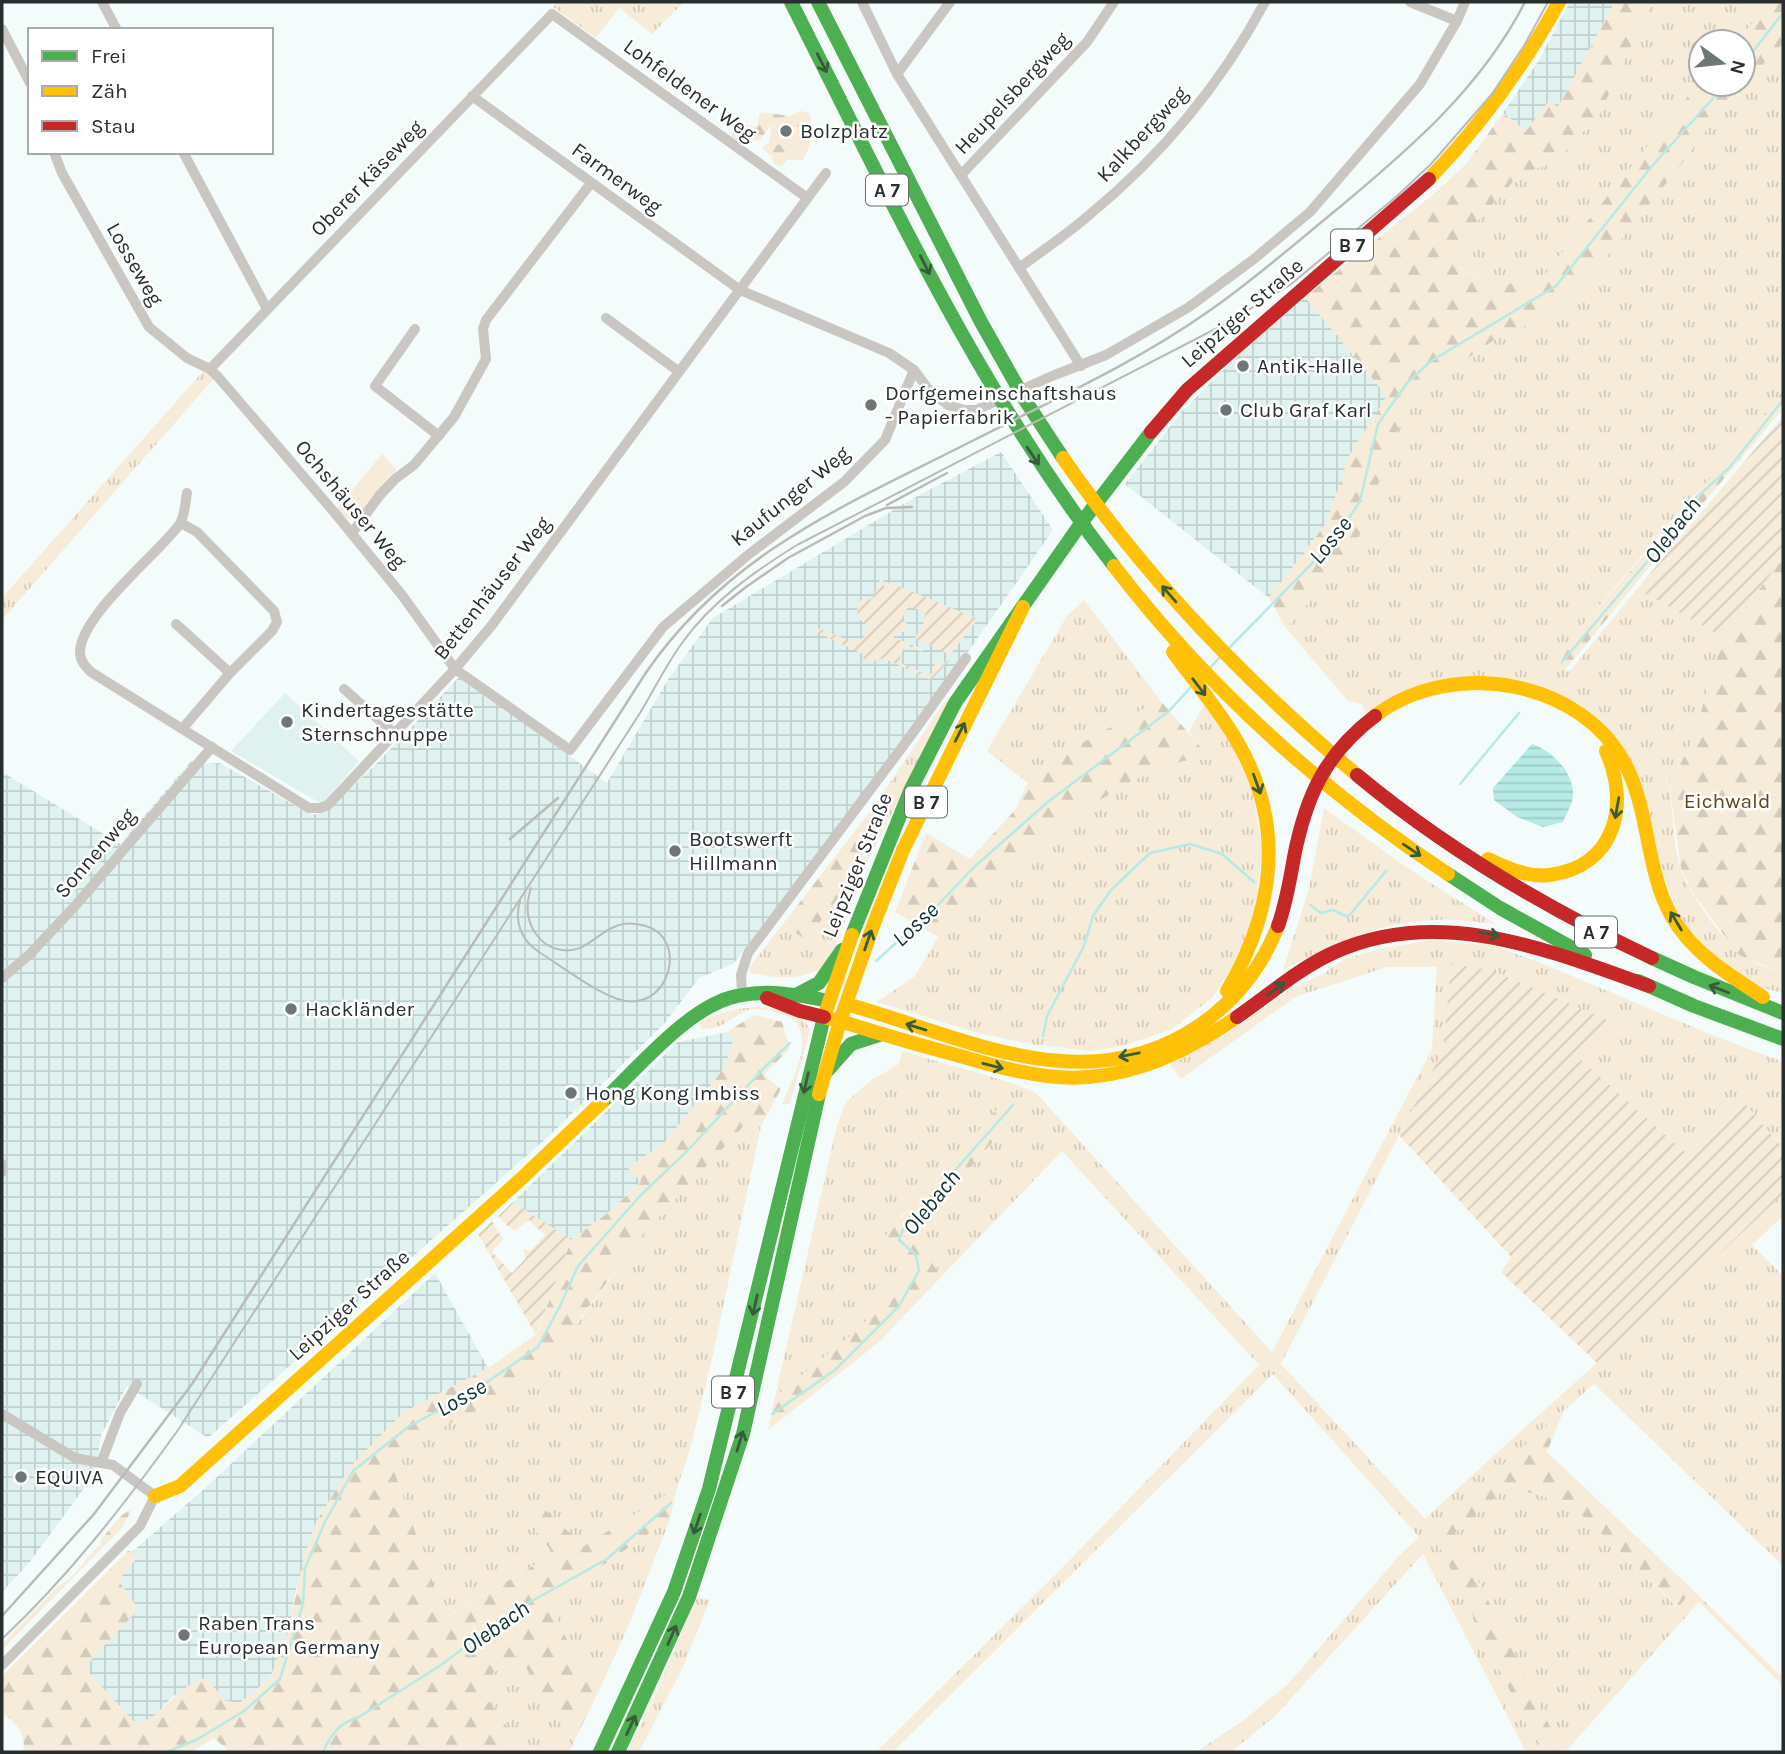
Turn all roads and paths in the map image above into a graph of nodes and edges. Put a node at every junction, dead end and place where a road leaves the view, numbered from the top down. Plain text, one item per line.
1 (102, 2) edge
2 (791, 2) edge
3 (818, 2) edge
4 (862, 2) edge
5 (950, 2) edge
6 (1114, 2) edge
7 (1265, 2) edge
8 (1410, 2) edge
9 (1465, 2) edge
10 (1559, 2) edge
11 (552, 14) joint
12 (1457, 21) junction
13 (116, 28) edge
14 (2, 29) edge
15 (897, 74) junction
16 (28, 79) edge
17 (472, 96) junction
18 (55, 154) edge
19 (184, 154) edge
20 (826, 173) dead end
21 (961, 175) junction
22 (591, 183) junction
23 (806, 197) junction
24 (1019, 268) junction
25 (740, 290) junction
26 (267, 309) junction
27 (606, 318) dead end
28 (415, 329) dead end
29 (1081, 366) junction
30 (210, 369) junction
31 (914, 370) junction
32 (678, 371) junction
33 (439, 436) junction
34 (187, 493) dead end
35 (181, 523) junction
36 (352, 533) junction
37 (1023, 607) junction
38 (177, 624) dead end
39 (1175, 647) junction
40 (966, 658) dead end
41 (455, 669) junction
42 (230, 673) junction
43 (344, 689) dead end
44 (183, 727) junction
45 (395, 734) junction
46 (212, 747) junction
47 (570, 750) joint
48 (1422, 825) junction
49 (849, 940) junction
50 (2, 978) edge
51 (1649, 986) junction
52 (742, 994) junction
53 (759, 995) junction
54 (796, 995) junction
55 (829, 1001) junction
56 (846, 1004) junction
57 (1783, 1012) edge
58 (824, 1017) junction
59 (840, 1021) junction
60 (882, 1034) junction
61 (1196, 1036) junction
62 (1783, 1039) edge
63 (823, 1076) junction
64 (138, 1384) dead end
65 (2, 1414) edge
66 (100, 1463) junction
67 (155, 1496) junction
68 (2, 1665) edge
69 (600, 1752) edge
70 (618, 1752) edge

1 - 13 street
2 -> 39 main road, A 7
48 -> 3 main road, A 7
4 - 15 street
5 - 15 street
6 - 21 street, Heupelsbergweg
7 - 24 street, Kalkbergweg
8 - 12 street
9 - 12 street
10 - 37 main road, Leipziger Straße / B 7
11 - 17 street, Oberer Käseweg
11 - 23 street, Lohfeldener Weg
12 - 29 street
14 - 16 street
15 - 21 street
17 - 22 street, Farmerweg
17 - 26 street, Oberer Käseweg
18 - 30 street, Losseweg
19 - 26 street
20 - 23 street, Bettenhäuser Weg
21 - 24 street
22 - 25 street, Farmerweg
22 - 33 street
23 - 25 street, Bettenhäuser Weg
24 - 29 street
25 - 31 street
25 - 32 street, Bettenhäuser Weg
26 - 30 street, Oberer Käseweg
27 - 32 street
28 - 33 street
29 - 31 street
30 - 36 street, Ochshäuser Weg
31 - 47 street, Kaufunger Weg
32 - 41 street, Bettenhäuser Weg
33 - 36 street
34 - 35 street
35 - 42 street
35 - 44 street
36 - 41 street, Ochshäuser Weg
37 - 49 main road, Leipziger Straße / B 7
56 -> 37 main road, Leipziger Straße / B 7
38 - 42 street
39 -> 51 main road, A 7
39 -> 61 main road
40 - 52 street, Leipziger Straße
41 - 45 street, Bettenhäuser Weg
41 - 47 street, Ochshäuser Weg
42 - 44 street
43 - 45 street
44 - 46 street
45 - 46 street, Bettenhäuser Weg
46 - 50 street, Sonnenweg
57 -> 48 main road, A 7
61 -> 48 main road
49 - 54 main road
49 - 55 main road, Leipziger Straße / B 7
61 -> 51 main road
51 - 62 main road, A 7
52 - 53 main road, Leipziger Straße
52 - 67 main road, Leipziger Straße
53 - 54 main road, Leipziger Straße
53 - 58 main road, Leipziger Straße
54 - 55 main road, Leipziger Straße
55 - 56 main road
55 - 58 main road, Leipziger Straße / B 7
56 - 59 main road, B 7
61 -> 56 main road
57 -> 61 main road
58 - 59 main road
58 -> 69 main road, B 7
59 - 60 main road
59 - 63 main road, B 7
60 -> 61 main road
60 - 63 main road
70 -> 63 main road, B 7
64 - 66 street
65 - 66 street
66 - 67 street
67 - 68 street

